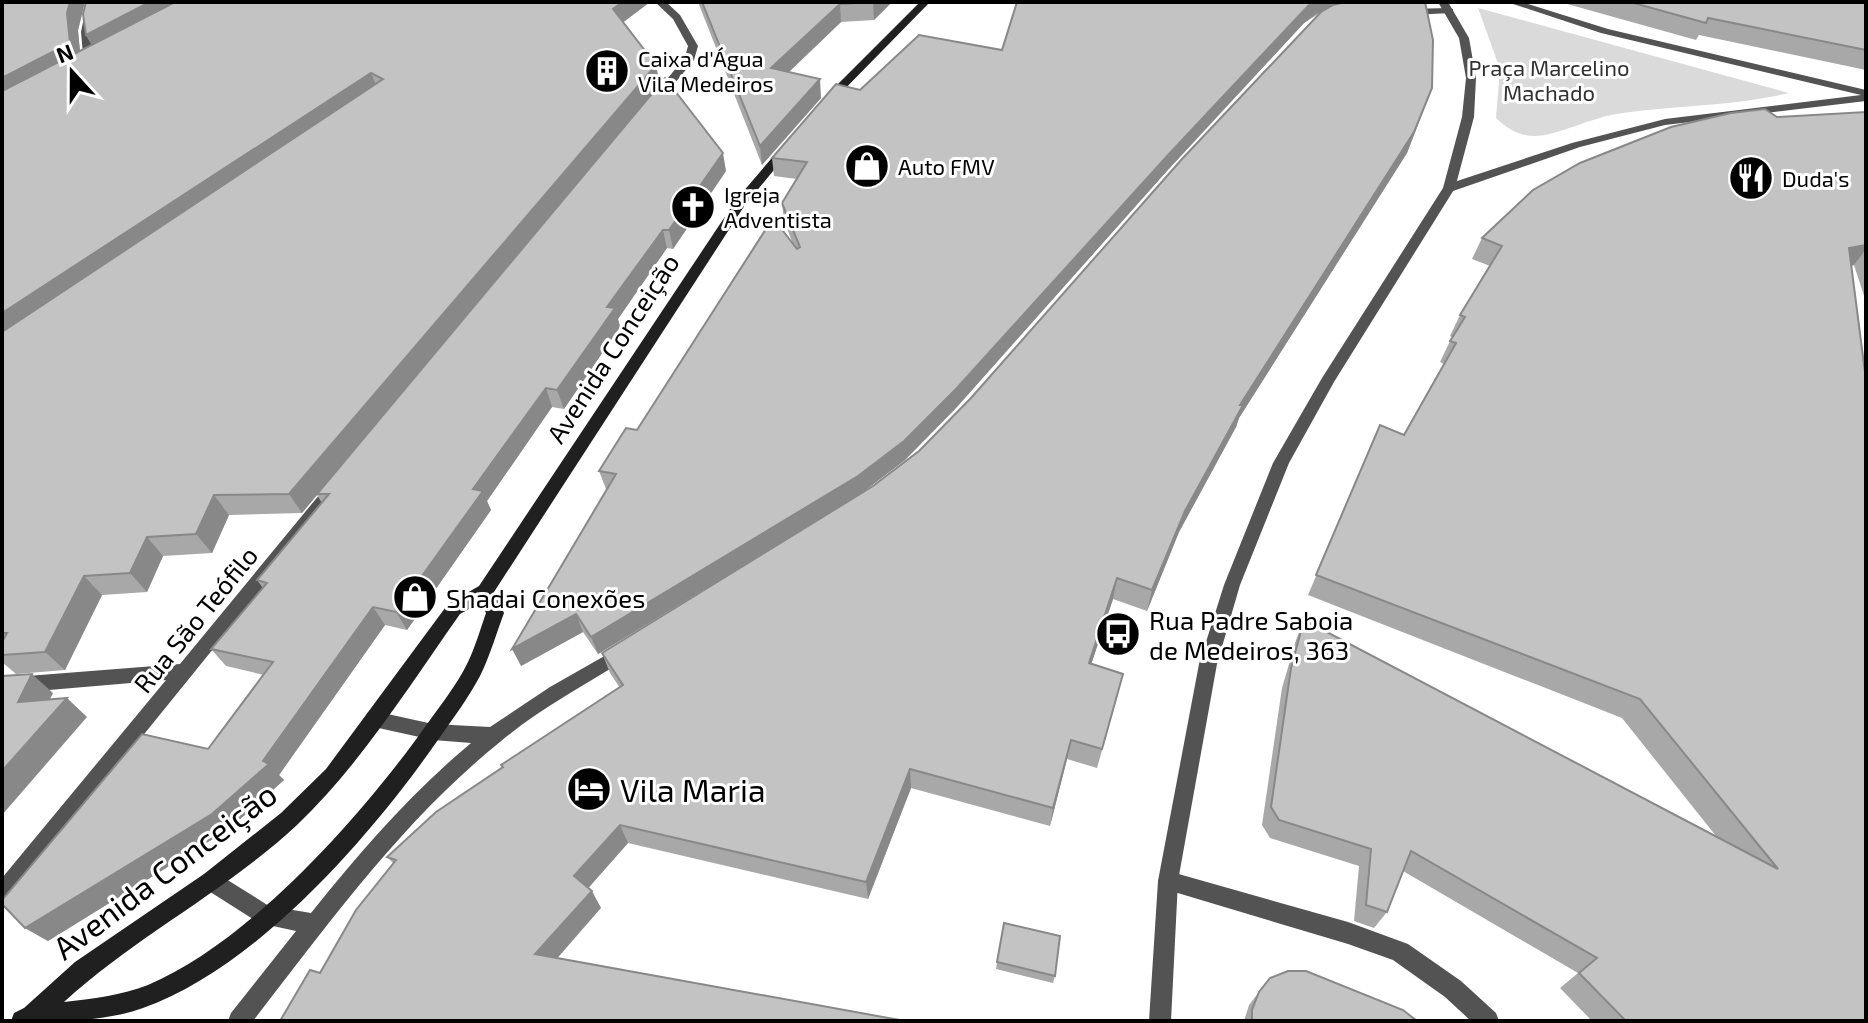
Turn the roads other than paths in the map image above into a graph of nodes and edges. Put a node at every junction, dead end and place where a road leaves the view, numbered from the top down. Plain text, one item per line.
1 (92, 2) edge
2 (660, 2) edge
3 (925, 2) edge
4 (1512, 2) edge
5 (1447, 7) edge
6 (1396, 12) edge
7 (102, 58) edge
8 (89, 65) junction
9 (75, 72) edge
10 (1866, 96) edge
11 (649, 107) edge
12 (820, 109) edge
13 (800, 131) edge
14 (1449, 188) junction
15 (345, 475) edge
16 (485, 591) junction
17 (637, 644) edge
18 (183, 671) junction
19 (2, 686) edge
20 (374, 719) junction
21 (433, 732) junction
22 (493, 736) junction
23 (211, 881) junction
24 (1168, 881) junction
25 (2, 894) edge
26 (266, 916) junction
27 (315, 924) junction
28 (27, 1019) edge
29 (239, 1021) edge
30 (1160, 1021) edge
31 (1488, 1021) edge

1 - 8 street
2 - 11 street
3 - 12 main road
4 - 10 street
5 - 6 street
5 - 14 street
7 - 8 street
8 - 9 street
10 - 14 street
13 - 16 main road, Avenida Conceição
14 - 24 street
15 - 18 street, Rua São Teófilo
16 - 20 main road, Avenida Conceição
16 - 21 main road, Avenida Conceição
17 - 22 street
18 - 19 street
18 - 25 street, Rua São Teófilo
20 - 21 street
20 - 23 main road, Avenida Conceição
21 - 22 street
21 - 26 main road, Avenida Conceição
22 - 27 street
23 - 26 street
23 - 28 main road, Avenida Conceição
24 - 30 street
24 - 31 street
26 - 27 street
26 - 28 main road, Avenida Conceição
27 - 29 street

